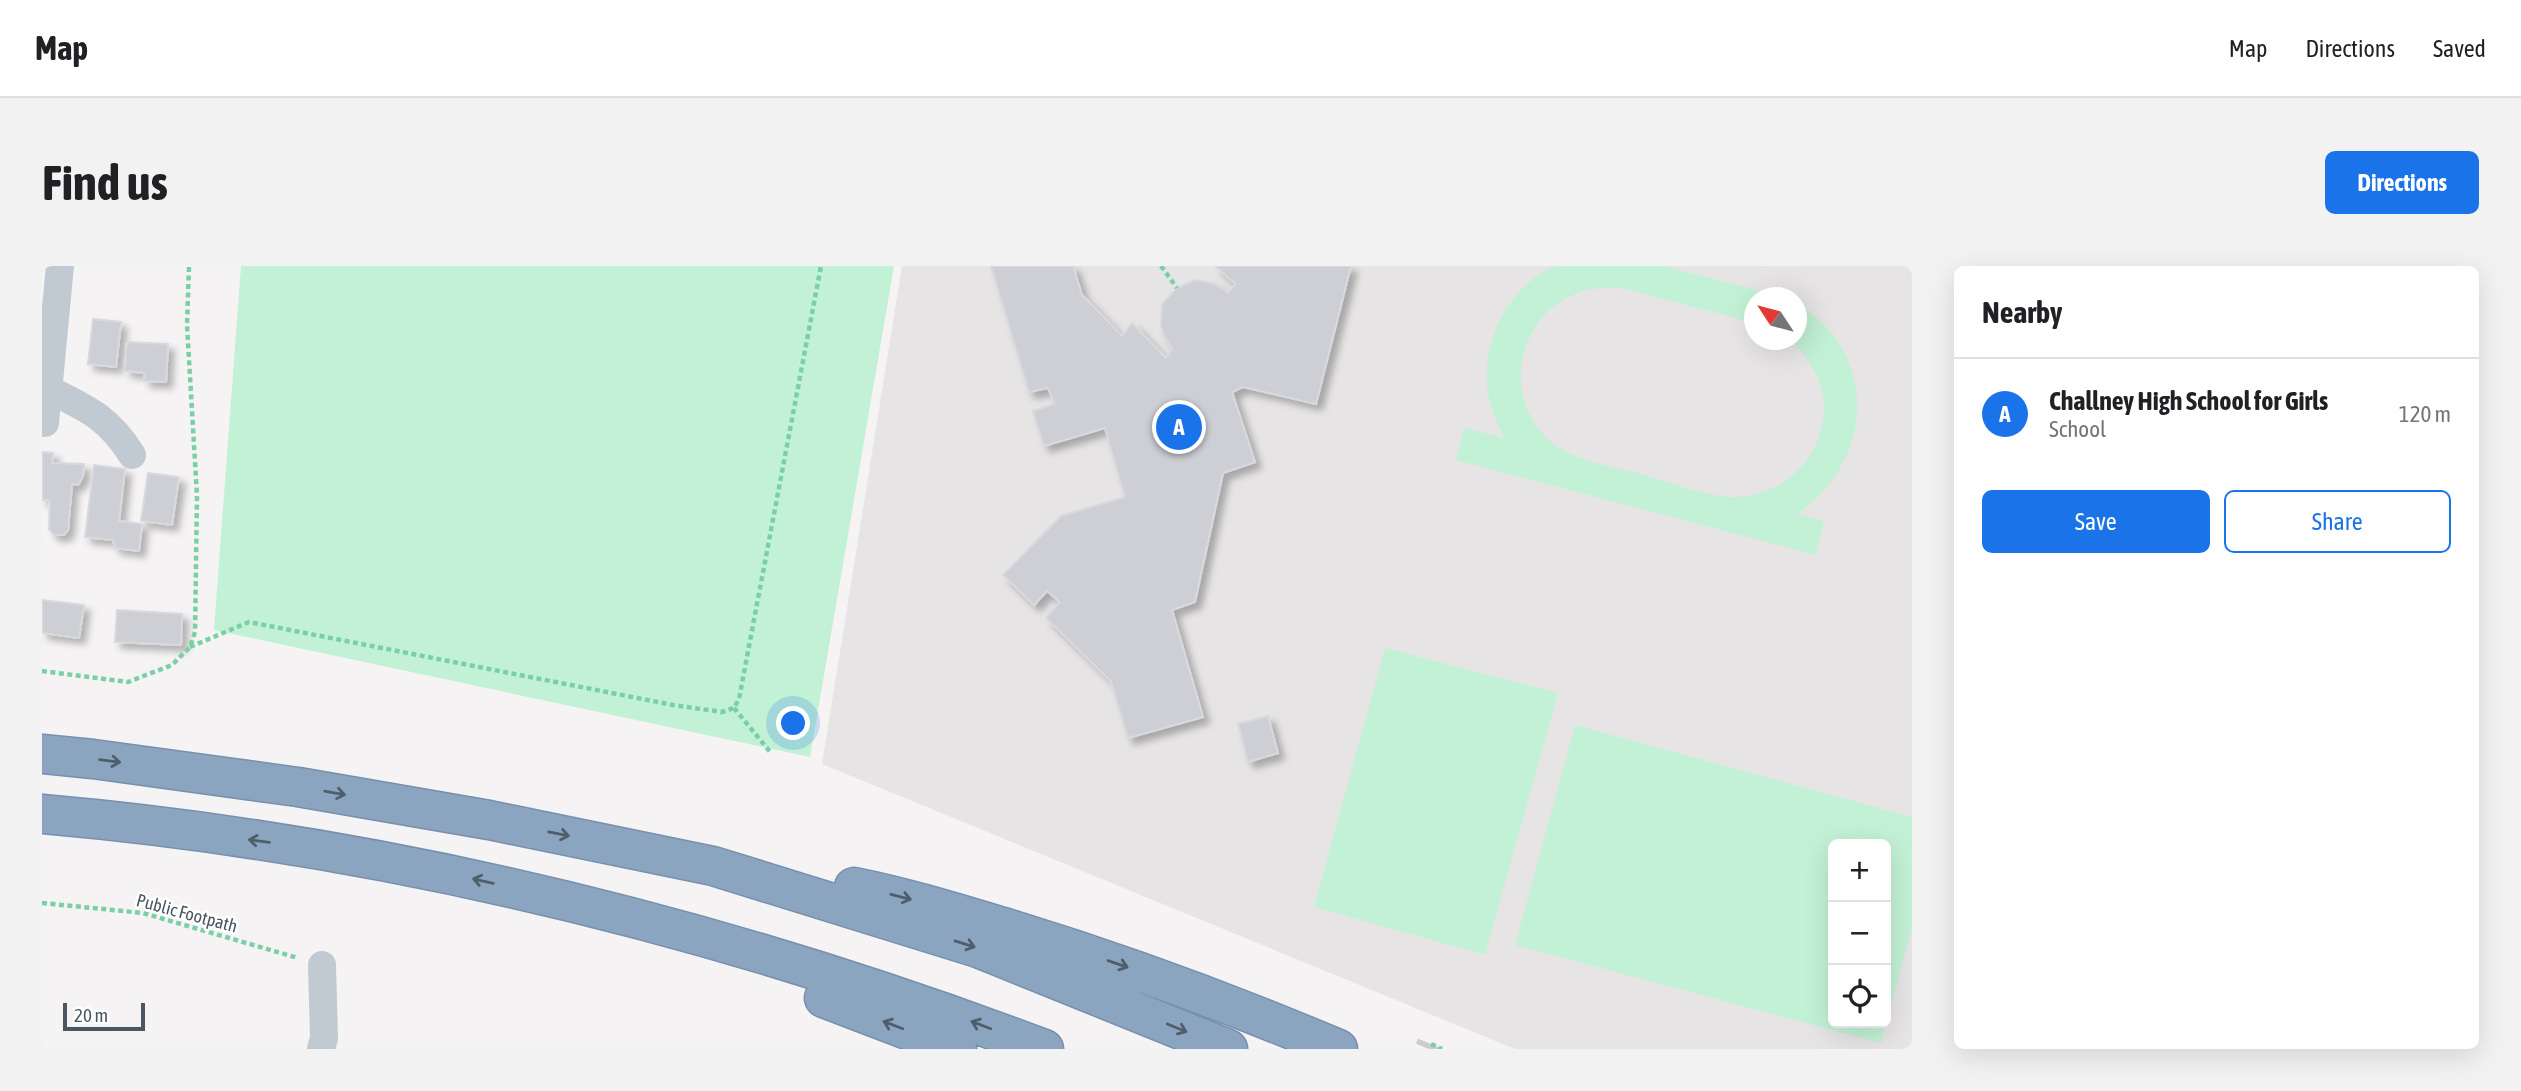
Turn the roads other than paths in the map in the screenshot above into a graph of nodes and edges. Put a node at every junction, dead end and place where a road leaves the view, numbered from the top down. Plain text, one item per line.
1 (60, 266) edge
2 (50, 390) junction
3 (45, 423) dead end
4 (132, 455) dead end
5 (42, 754) edge
6 (42, 814) edge
7 (713, 866) junction
8 (621, 916) junction
9 (322, 965) road end
10 (321, 1049) edge
11 (957, 1049) edge
12 (1044, 1049) edge
13 (1228, 1049) edge
14 (1338, 1049) edge

1 - 2 street
2 - 3 street
2 - 4 street
5 -> 7 highway
8 -> 6 highway
7 -> 13 highway
7 -> 14 highway
11 -> 8 highway
12 -> 8 highway
9 - 10 street

